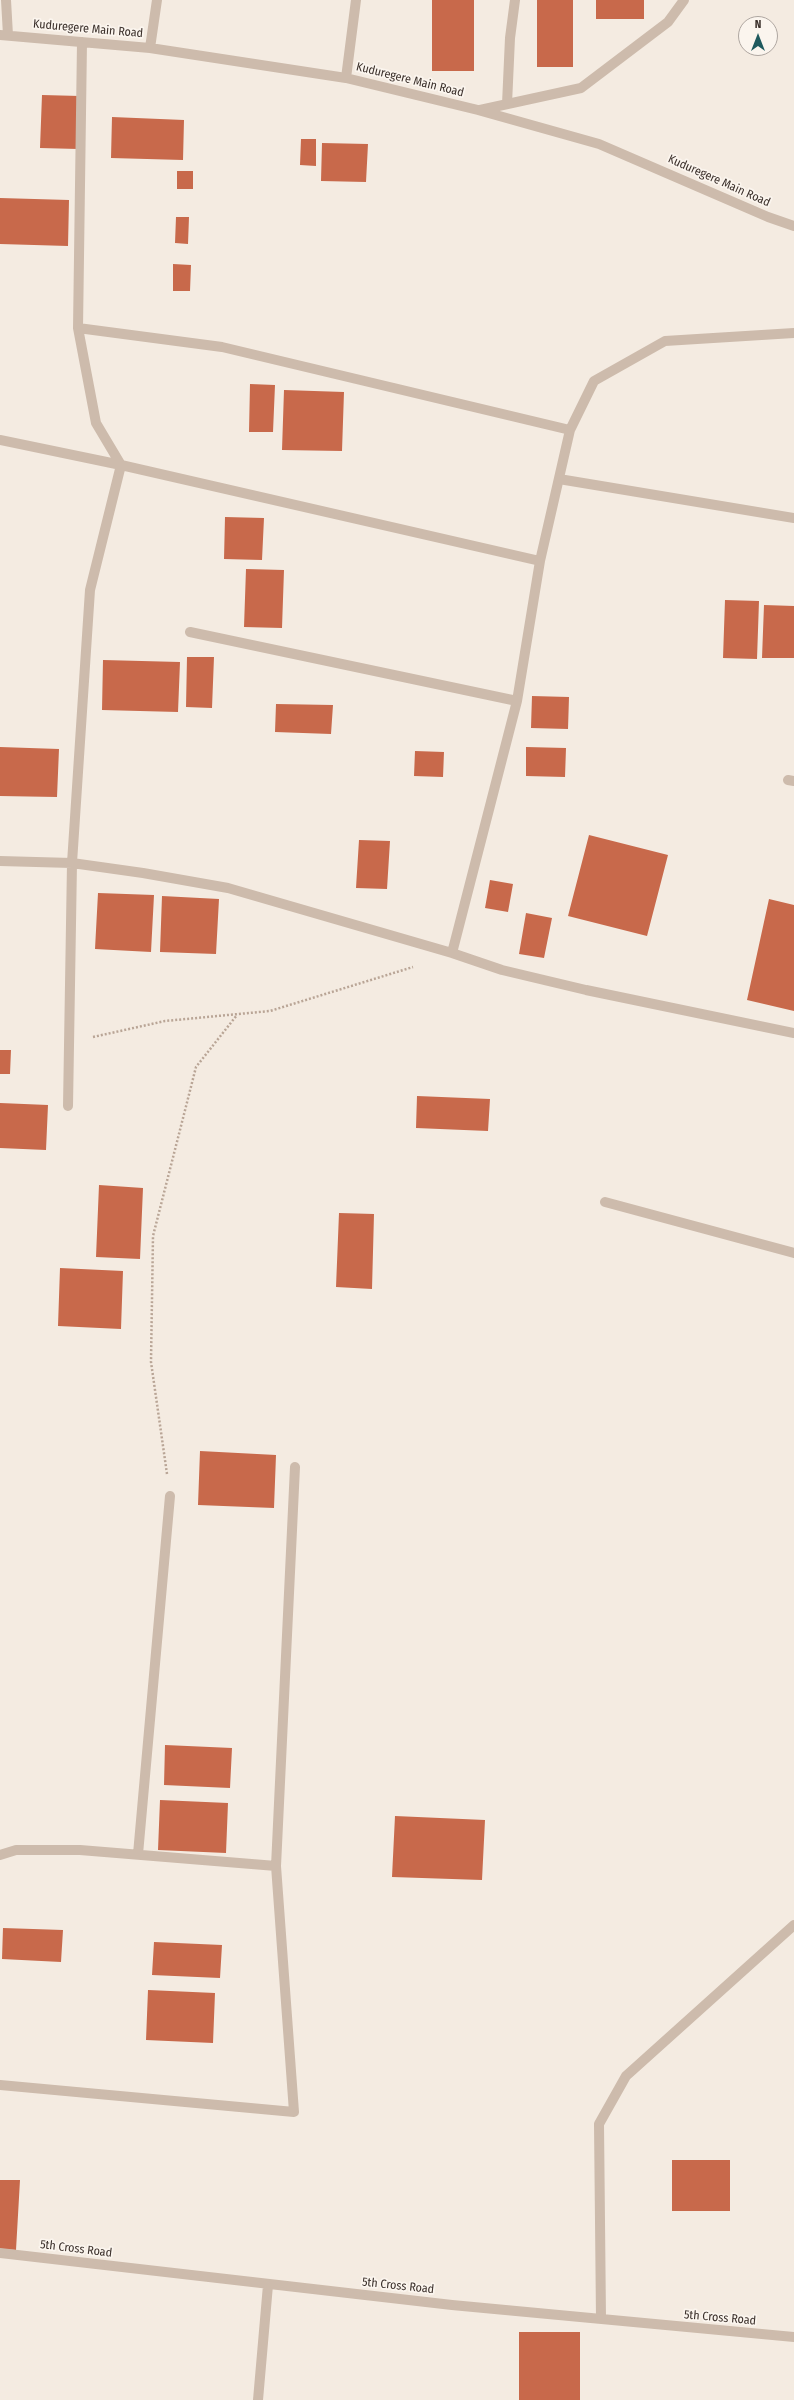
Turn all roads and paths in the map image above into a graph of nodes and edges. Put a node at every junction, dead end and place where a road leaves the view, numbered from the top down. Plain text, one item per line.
1 (6, 0) edge
2 (156, 0) edge
3 (356, 0) edge
4 (515, 0) edge
5 (684, 0) edge
6 (4, 35) edge
7 (82, 42) junction
8 (150, 48) junction
9 (346, 78) junction
10 (507, 104) junction
11 (478, 110) junction
12 (794, 226) edge
13 (78, 328) junction
14 (794, 333) edge
15 (570, 430) junction
16 (0, 440) edge
17 (121, 465) junction
18 (559, 479) junction
19 (794, 518) edge
20 (540, 561) junction
21 (190, 632) dead end
22 (517, 701) junction
23 (0, 861) edge
24 (72, 863) junction
25 (452, 953) junction
26 (237, 1015) junction
27 (794, 1033) edge
28 (69, 1043) junction
29 (68, 1106) dead end
30 (605, 1202) dead end
31 (794, 1252) edge
32 (295, 1467) dead end
33 (170, 1496) joint
34 (138, 1854) junction
35 (0, 1856) edge
36 (276, 1866) junction
37 (794, 1925) edge
38 (0, 2085) edge
39 (0, 2253) edge
40 (268, 2285) junction
41 (601, 2319) junction
42 (794, 2338) edge
43 (258, 2400) edge

1 - 6 street
2 - 8 street
3 - 9 street
4 - 10 street
5 - 10 street
6 - 7 street, Kuduregere Main Road
7 - 8 street, Kuduregere Main Road
7 - 13 street
8 - 9 street, Kuduregere Main Road
9 - 11 street, Kuduregere Main Road
10 - 11 street
11 - 12 street, Kuduregere Main Road
13 - 15 street
13 - 17 street
14 - 15 street
15 - 18 street
16 - 17 street
17 - 20 street
17 - 24 street
18 - 19 street
18 - 20 street
20 - 22 street
21 - 22 street
22 - 25 street
23 - 24 street
24 - 25 street
24 - 28 street
25 - 26 path
25 - 27 street
26 - 28 path
26 - 33 path
28 - 29 street
30 - 31 street
32 - 36 street
33 - 34 street
34 - 35 street
34 - 36 street
36 - 38 street
37 - 41 street
39 - 40 street, 5th Cross Road
40 - 41 street, 5th Cross Road
40 - 43 street
41 - 42 street, 5th Cross Road

